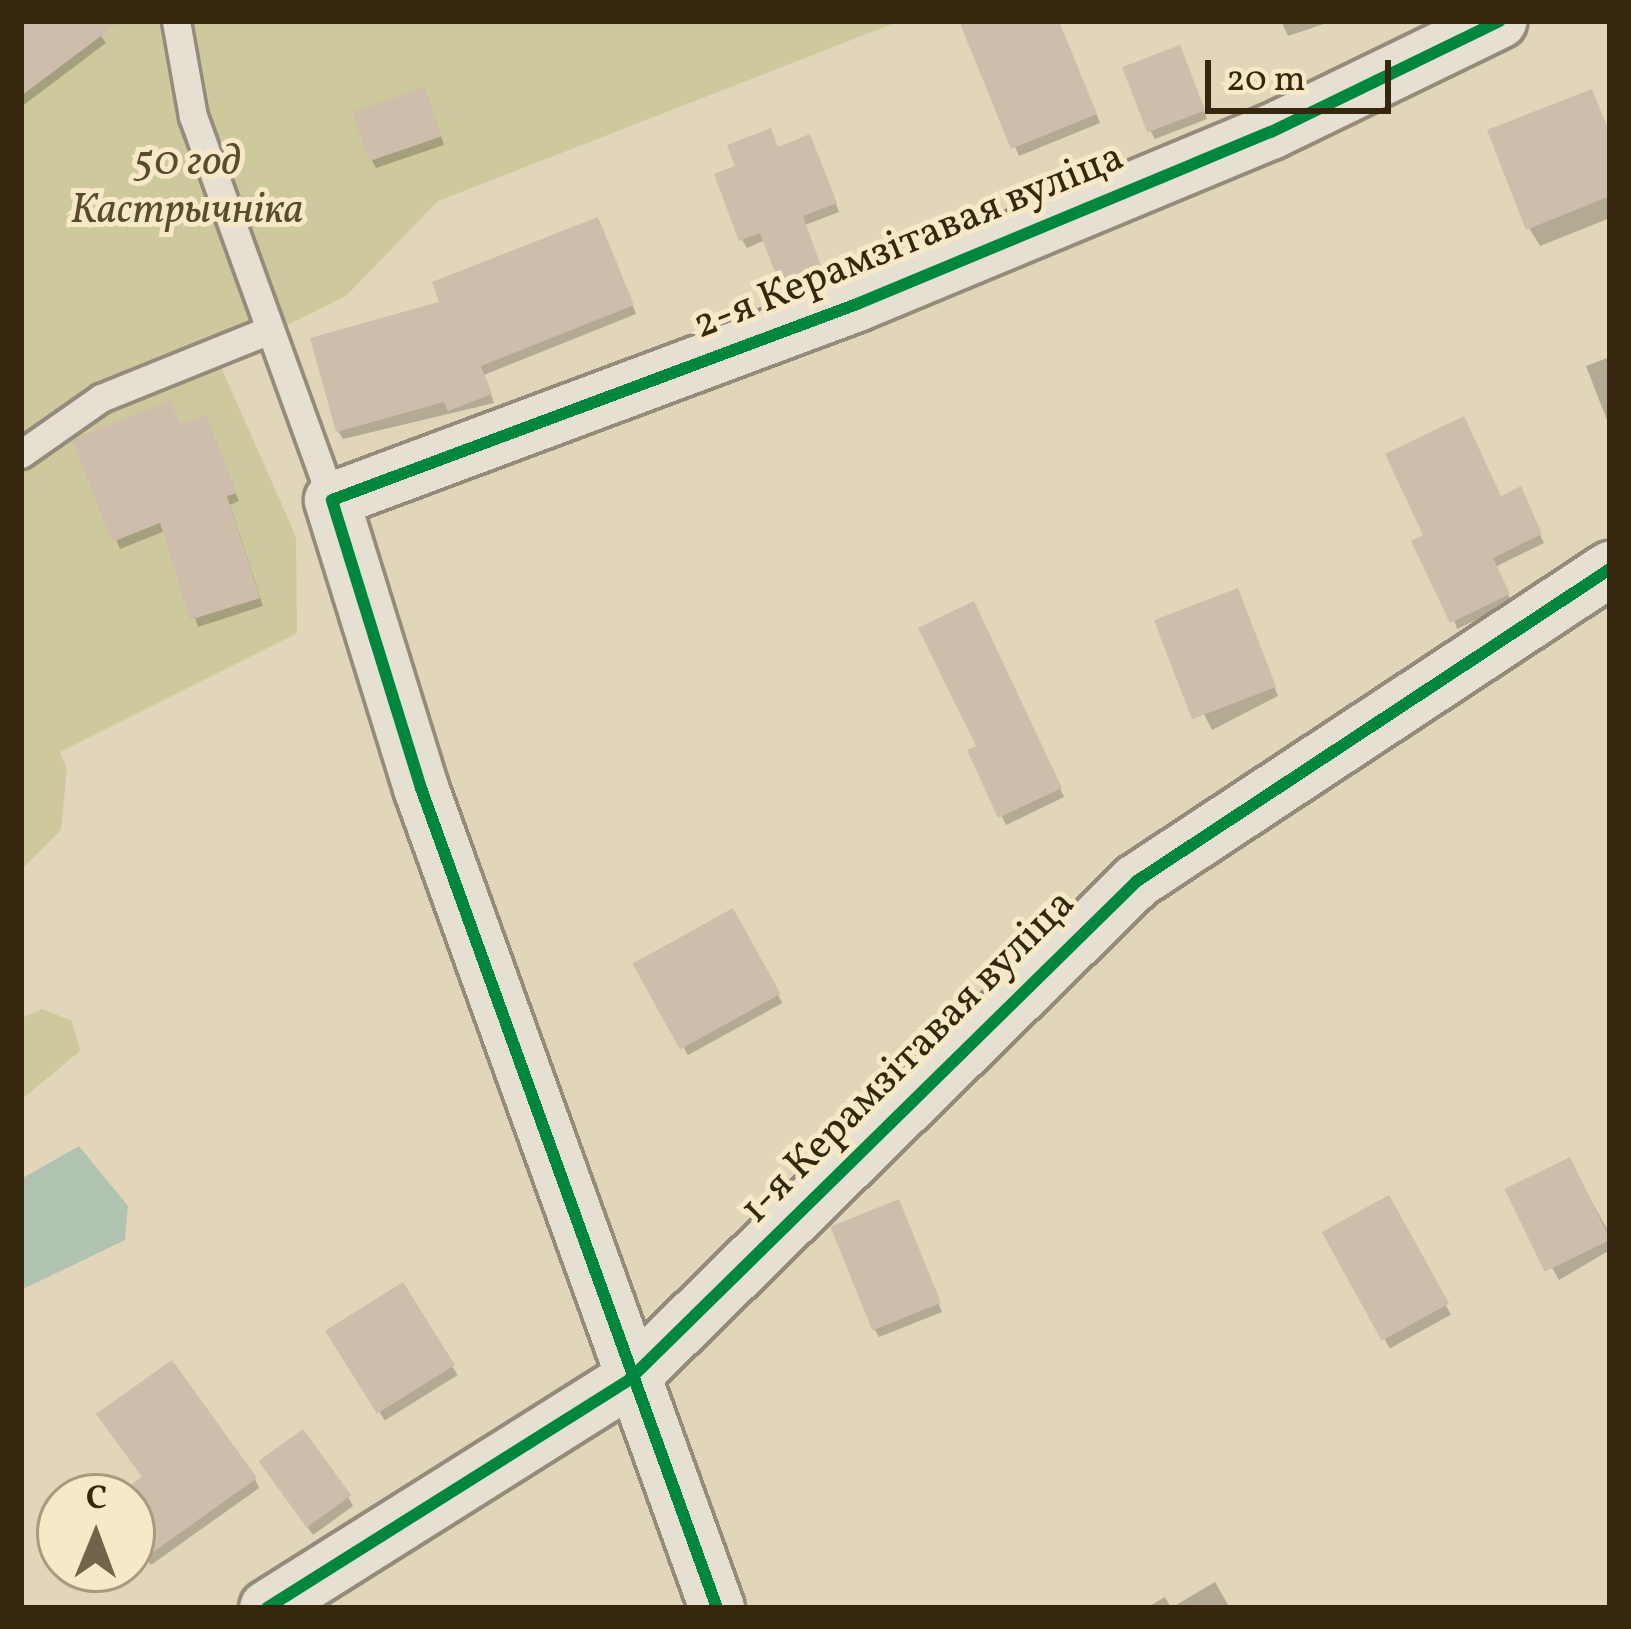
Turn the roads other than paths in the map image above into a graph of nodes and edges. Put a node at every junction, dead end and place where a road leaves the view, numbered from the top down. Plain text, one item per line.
1 (176, 21) edge
2 (1499, 21) edge
3 (268, 330) junction
4 (21, 454) edge
5 (332, 500) junction
6 (1610, 569) edge
7 (629, 1380) junction
8 (267, 1608) edge
9 (717, 1608) edge

1 - 3 lane
2 - 5 street, 2-я Керамзітавая вуліца
3 - 4 lane
3 - 5 lane
5 - 7 street
6 - 7 street, 1-я Керамзітавая вуліца
7 - 8 street, 1-я Керамзітавая вуліца
7 - 9 street

